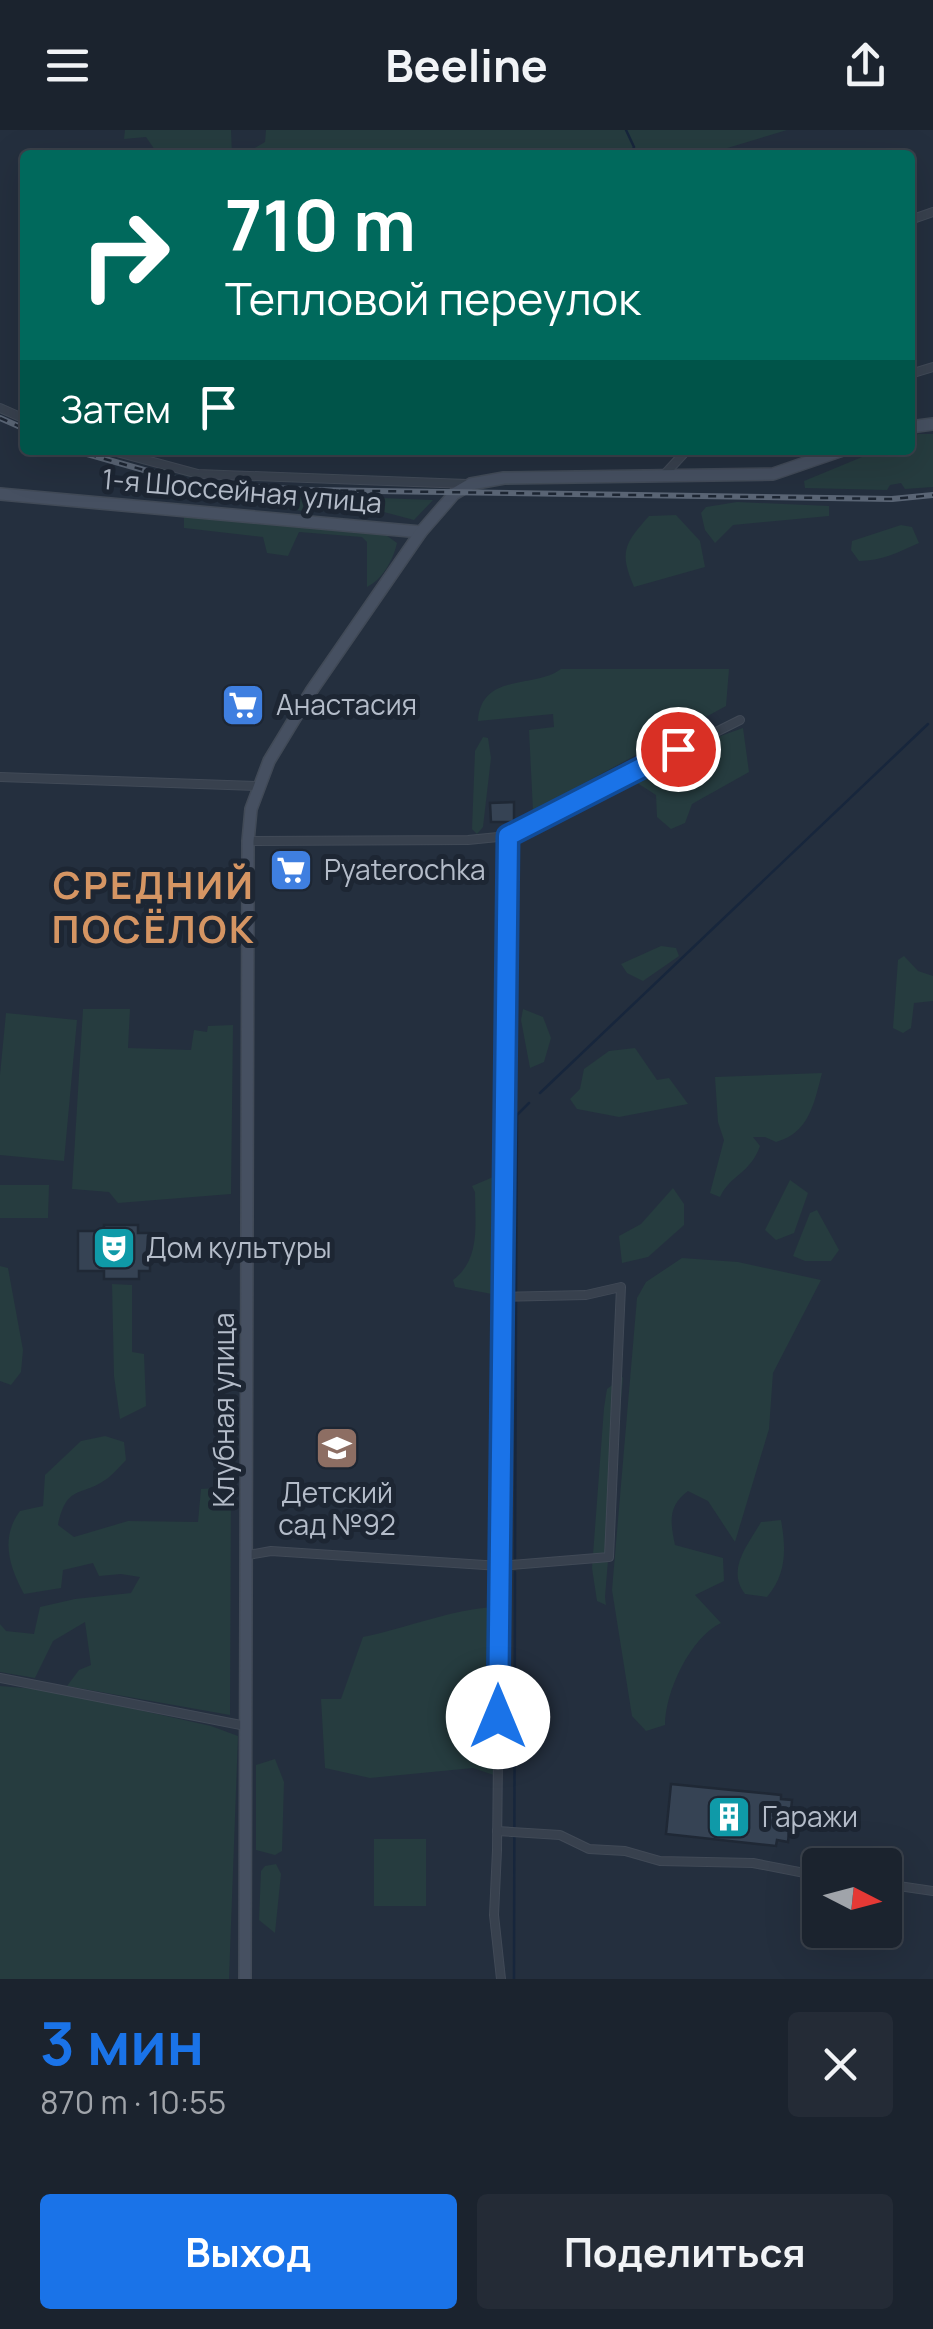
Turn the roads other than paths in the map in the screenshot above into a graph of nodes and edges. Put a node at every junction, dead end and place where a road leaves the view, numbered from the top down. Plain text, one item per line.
1 (128, 455) edge
2 (682, 455) edge
3 (829, 455) edge
4 (663, 476) junction
5 (472, 484) junction
6 (0, 494) edge
7 (420, 532) junction
8 (740, 720) dead end
9 (0, 777) edge
10 (257, 786) junction
11 (508, 836) junction
12 (248, 841) junction
13 (504, 1297) junction
14 (248, 1554) junction
15 (500, 1566) junction
16 (0, 1678) edge
17 (246, 1726) junction
18 (500, 1831) junction
19 (802, 1873) edge
20 (902, 1886) edge
21 (933, 1890) edge
22 (245, 1979) edge
23 (501, 1979) edge

1 - 5 street
2 - 4 street
3 - 4 street
4 - 5 street
5 - 7 street
6 - 7 street, 1-я Шоссейная улица
7 - 10 street
8 - 11 street
9 - 10 street
10 - 12 street, Клубная улица
11 - 12 street
11 - 13 street
12 - 14 street, Клубная улица
13 - 15 street
13 - 15 street
14 - 15 street
14 - 17 street, Клубная улица
15 - 18 street
16 - 17 street
17 - 22 street, Клубная улица
18 - 19 street
18 - 23 street
20 - 21 street

